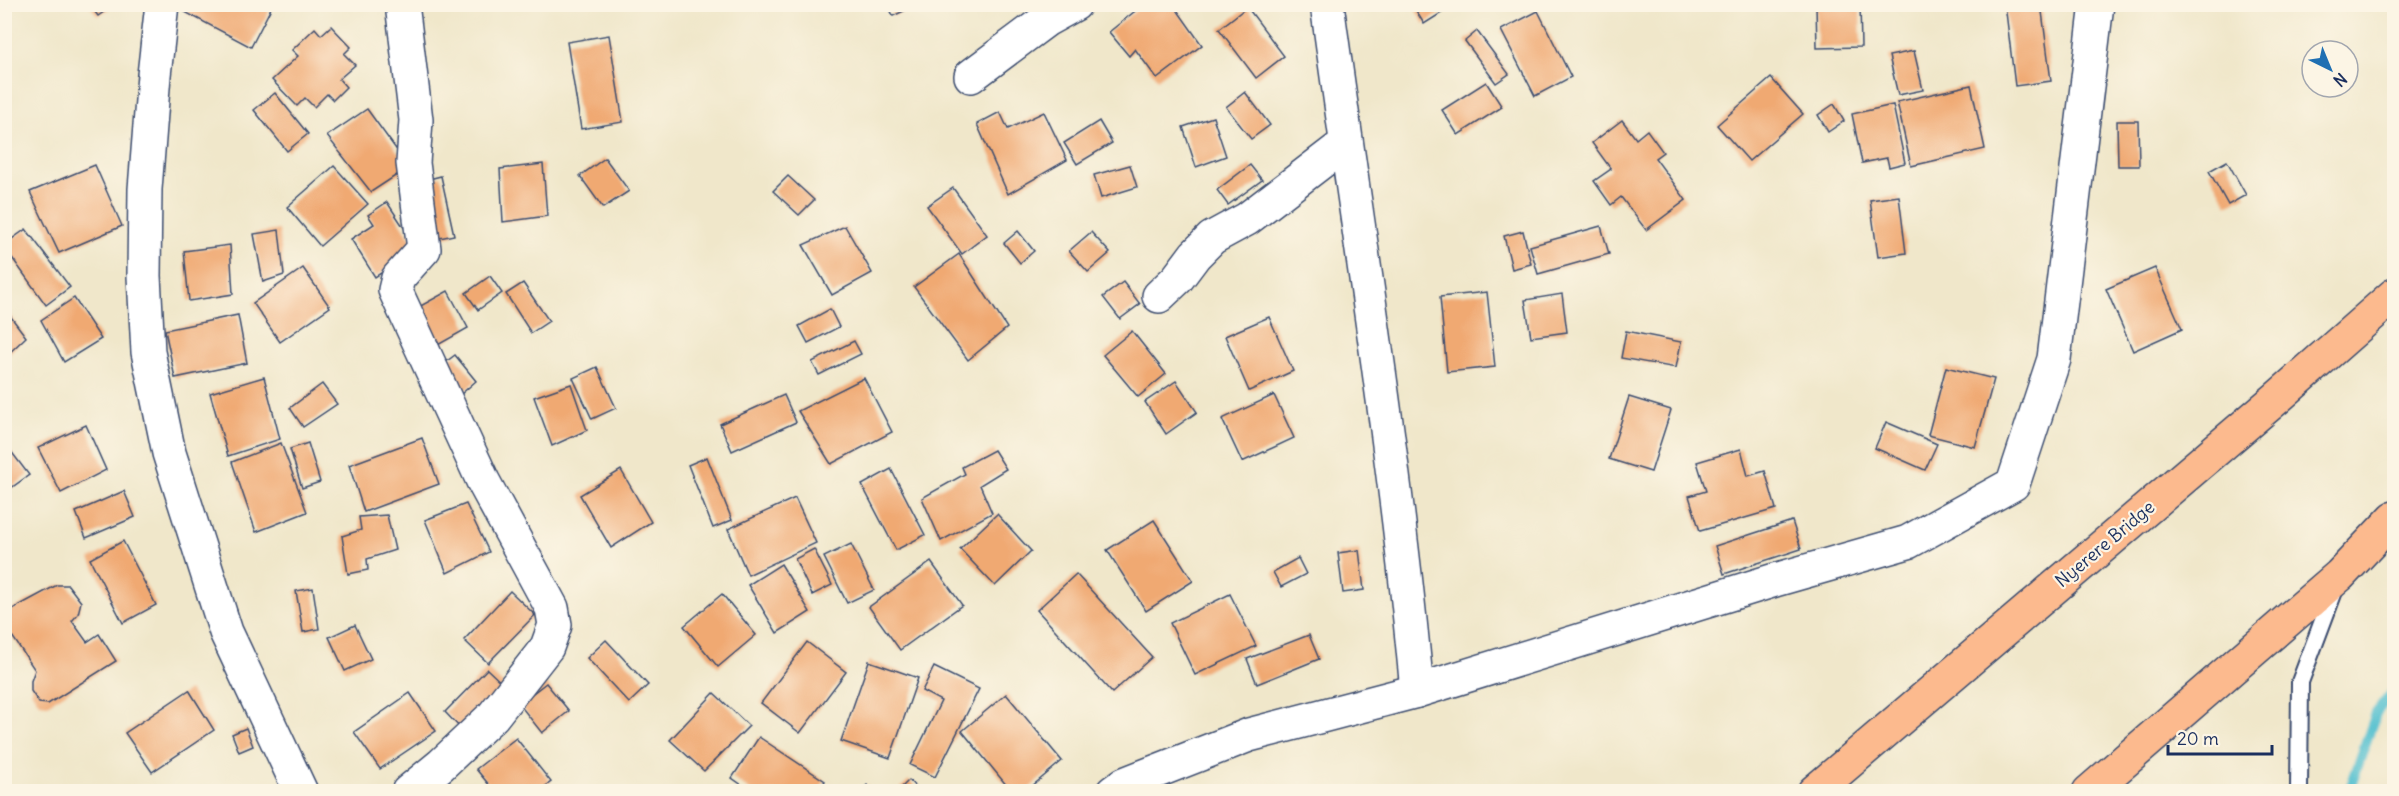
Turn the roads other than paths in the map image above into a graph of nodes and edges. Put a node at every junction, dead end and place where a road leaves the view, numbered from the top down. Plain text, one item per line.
1 (162, 4) edge
2 (402, 4) edge
3 (1075, 4) edge
4 (1327, 4) edge
5 (2097, 4) edge
6 (972, 76) dead end
7 (1346, 143) junction
8 (1159, 296) dead end
9 (2394, 296) edge
10 (2394, 518) edge
11 (2340, 575) junction
12 (1418, 690) junction
13 (301, 792) edge
14 (408, 792) edge
15 (1113, 792) edge
16 (1814, 792) edge
17 (2089, 792) edge
18 (2299, 792) edge

1 - 13 street
2 - 14 street
3 - 6 street
4 - 7 street
5 - 12 street
7 - 8 street
7 - 12 street
9 - 16 main road, Nyerere Bridge
10 - 11 main road
11 - 17 main road
11 - 18 lane
12 - 15 street

